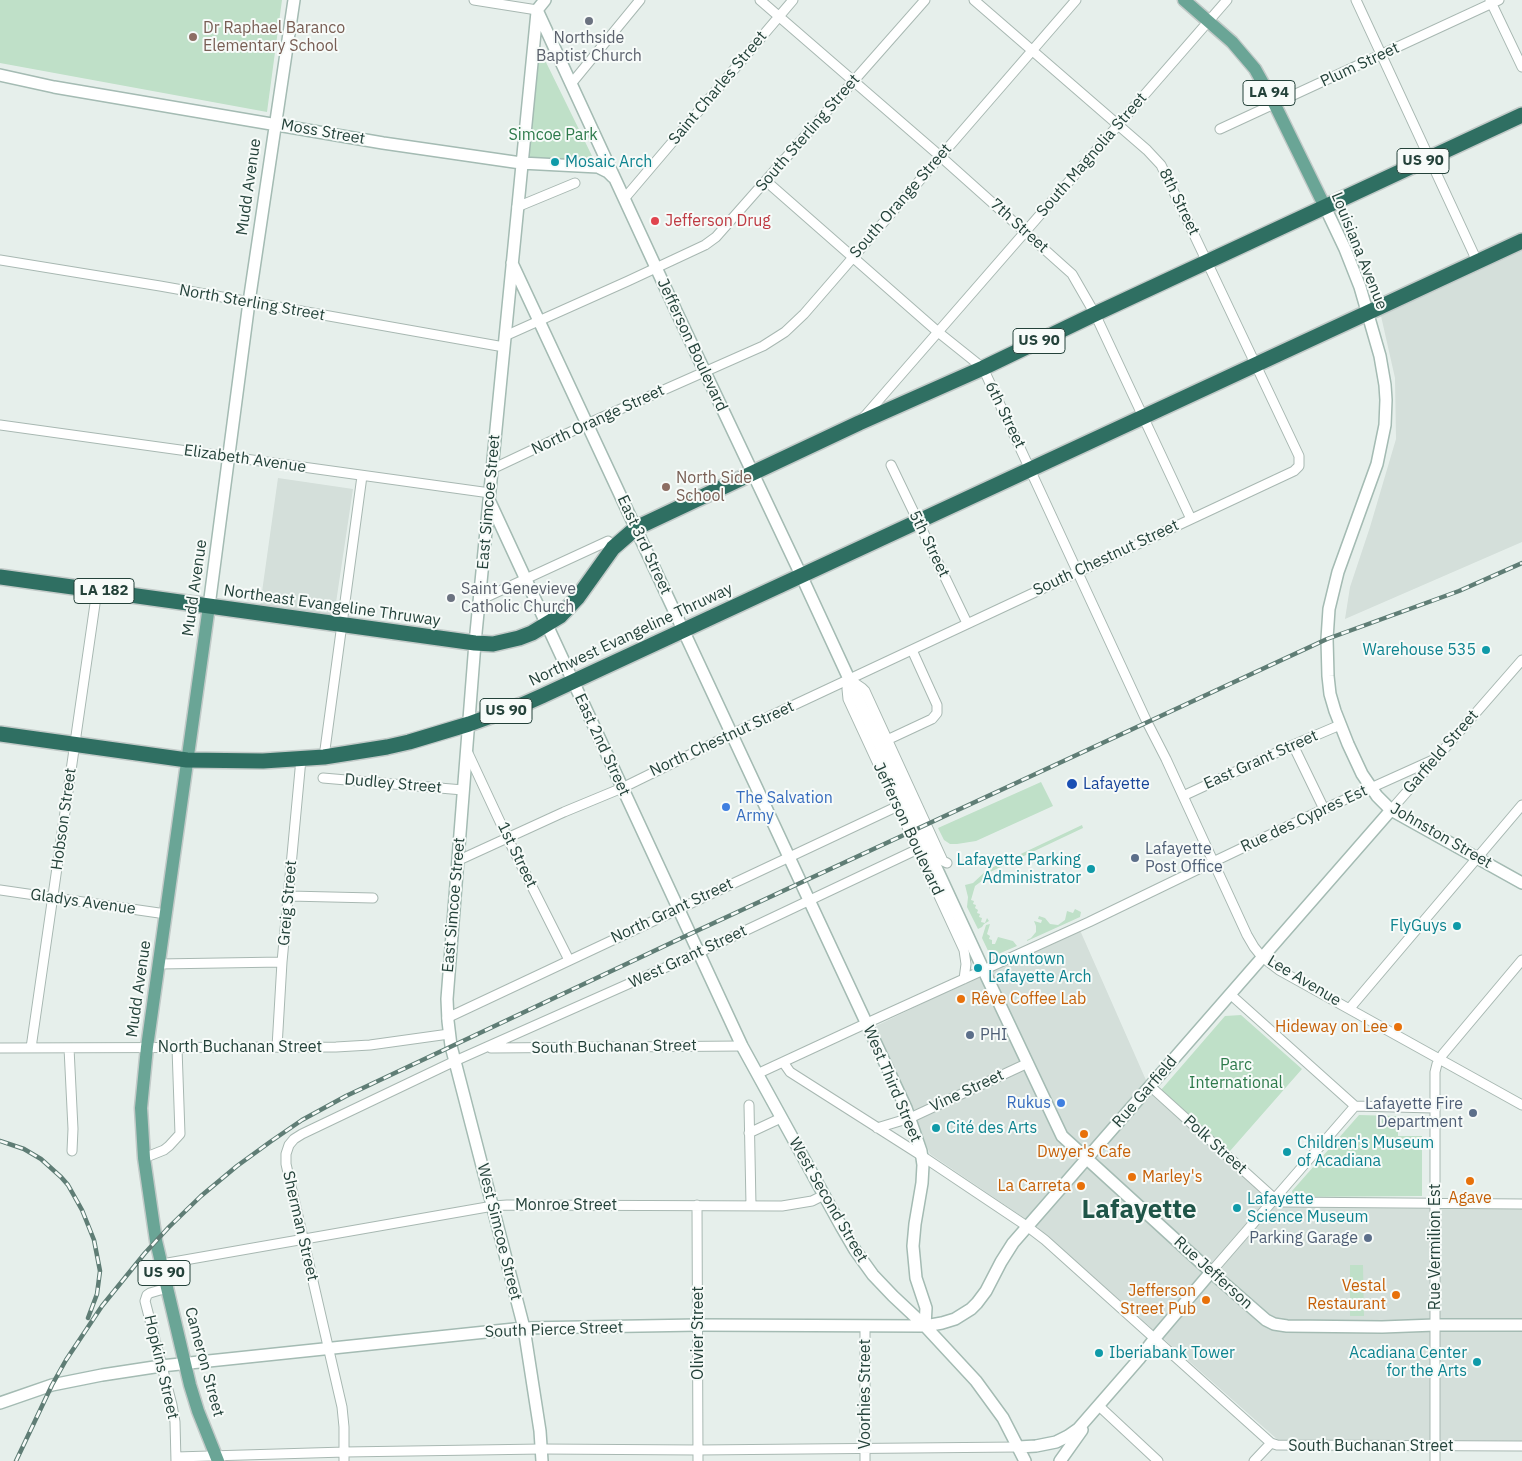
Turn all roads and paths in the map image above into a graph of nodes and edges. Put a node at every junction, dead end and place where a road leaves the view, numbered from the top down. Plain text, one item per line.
1 (294, 0) edge
2 (474, 0) edge
3 (545, 0) edge
4 (640, 0) edge
5 (760, 0) edge
6 (792, 0) edge
7 (925, 0) edge
8 (974, 0) edge
9 (1076, 0) edge
10 (1184, 0) edge
11 (1228, 0) edge
12 (1356, 0) edge
13 (1494, 1) edge
14 (537, 5) edge
15 (778, 16) junction
16 (1209, 22) junction
17 (1032, 51) junction
18 (1381, 54) junction
19 (1522, 67) edge
20 (0, 75) edge
21 (854, 82) junction
22 (571, 84) junction
23 (1275, 105) junction
24 (1522, 115) edge
25 (275, 124) junction
26 (1118, 126) junction
27 (1220, 130) dead end
28 (940, 156) junction
29 (1430, 158) junction
30 (521, 163) junction
31 (614, 178) junction
32 (766, 181) junction
33 (575, 183) dead end
34 (624, 199) junction
35 (517, 206) junction
36 (1324, 207) junction
37 (1024, 232) junction
38 (1522, 240) edge
39 (852, 257) junction
40 (0, 260) edge
41 (1478, 261) junction
42 (512, 262) junction
43 (1207, 262) junction
44 (656, 268) junction
45 (249, 302) junction
46 (1368, 312) junction
47 (1095, 314) junction
48 (539, 320) junction
49 (938, 332) junction
50 (504, 342) junction
51 (1256, 364) junction
52 (982, 368) junction
53 (704, 371) junction
54 (1143, 416) junction
55 (859, 423) junction
56 (588, 424) junction
57 (0, 425) edge
58 (229, 458) junction
59 (891, 465) dead end
60 (1299, 466) joint
61 (492, 468) junction
62 (1030, 468) junction
63 (752, 473) junction
64 (362, 476) junction
65 (489, 497) junction
66 (1190, 519) junction
67 (917, 521) junction
68 (636, 528) junction
69 (608, 541) dead end
70 (1078, 572) junction
71 (801, 576) junction
72 (0, 577) edge
73 (525, 579) junction
74 (96, 590) junction
75 (480, 600) junction
76 (209, 606) junction
77 (967, 623) junction
78 (342, 625) junction
79 (546, 625) junction
80 (684, 630) junction
81 (1327, 639) joint
82 (475, 643) junction
83 (912, 650) junction
84 (1522, 660) edge
85 (850, 679) junction
86 (572, 682) junction
87 (1147, 722) joint
88 (469, 724) junction
89 (1340, 725) junction
90 (0, 734) edge
91 (732, 734) junction
92 (887, 740) junction
93 (74, 745) junction
94 (1294, 745) junction
95 (467, 750) junction
96 (324, 757) junction
97 (301, 759) junction
98 (1435, 759) junction
99 (187, 760) junction
100 (323, 778) dead end
101 (622, 788) junction
102 (1371, 788) junction
103 (463, 790) junction
104 (1183, 796) junction
105 (1522, 805) edge
106 (898, 806) junction
107 (1324, 809) junction
108 (1391, 810) junction
109 (508, 838) junction
110 (918, 849) junction
111 (789, 856) junction
112 (1478, 859) junction
113 (458, 861) junction
114 (1213, 862) junction
115 (947, 863) dead end
116 (801, 883) joint
117 (1522, 883) edge
118 (0, 890) edge
119 (288, 896) junction
120 (53, 898) junction
121 (373, 898) dead end
122 (809, 900) junction
123 (678, 909) junction
124 (166, 914) junction
125 (690, 934) joint
126 (698, 954) junction
127 (1262, 957) junction
128 (569, 960) junction
129 (1522, 960) edge
130 (282, 962) junction
131 (159, 964) junction
132 (984, 971) junction
133 (964, 980) junction
134 (1230, 994) junction
135 (1350, 1008) junction
136 (447, 1018) junction
137 (867, 1023) junction
138 (449, 1034) junction
139 (742, 1046) junction
140 (277, 1047) junction
141 (0, 1048) edge
142 (31, 1048) junction
143 (69, 1048) junction
144 (147, 1048) junction
145 (177, 1048) junction
146 (486, 1048) junction
147 (1440, 1059) junction
148 (455, 1061) junction
149 (783, 1062) junction
150 (1028, 1063) junction
151 (757, 1074) junction
152 (1150, 1086) junction
153 (1521, 1102) edge
154 (749, 1105) dead end
155 (1355, 1106) junction
156 (1434, 1108) junction
157 (781, 1118) junction
158 (910, 1118) junction
159 (877, 1128) junction
160 (749, 1133) junction
161 (72, 1151) dead end
162 (922, 1156) junction
163 (144, 1158) junction
164 (1086, 1159) junction
165 (147, 1182) joint
166 (824, 1195) junction
167 (1275, 1199) junction
168 (1435, 1204) junction
169 (1522, 1204) edge
170 (697, 1205) junction
171 (751, 1205) junction
172 (493, 1206) junction
173 (1028, 1227) junction
174 (303, 1240) junction
175 (162, 1264) junction
176 (1211, 1272) junction
177 (168, 1288) junction
178 (698, 1325) junction
179 (1435, 1325) junction
180 (1522, 1325) edge
181 (864, 1326) junction
182 (924, 1326) junction
183 (524, 1328) junction
184 (1155, 1338) junction
185 (328, 1348) junction
186 (185, 1364) junction
187 (161, 1366) junction
188 (0, 1403) edge
189 (1099, 1406) junction
190 (1271, 1443) junction
191 (1522, 1446) edge
192 (1018, 1447) junction
193 (1435, 1447) junction
194 (865, 1448) junction
195 (698, 1450) junction
196 (542, 1455) edge
197 (344, 1457) edge
198 (216, 1458) edge
199 (176, 1459) edge
200 (698, 1461) edge
201 (866, 1461) edge
202 (1025, 1461) edge
203 (1060, 1461) edge
204 (1158, 1461) edge
205 (1254, 1461) edge
206 (1435, 1461) edge

1 - 25 street, Mudd Avenue
2 - 14 street
3 - 14 street
4 - 22 street
5 - 15 street, 7th Street
6 - 15 street, Saint Charles Street
7 - 21 street, South Sterling Street
8 - 17 street, 8th Street
9 - 17 street, South Orange Street
10 - 16 main road, Louisiana Avenue / LA 94
11 - 16 street, South Magnolia Street
12 - 18 street
13 - 18 street, Plum Street
13 - 19 street
14 - 22 street, Jefferson Boulevard
14 - 30 street, East Simcoe Street
15 - 21 street, 7th Street
15 - 34 street, Saint Charles Street
16 - 23 main road, Louisiana Avenue / LA 94
16 - 26 street, South Magnolia Street
17 - 26 street, 8th Street
17 - 28 street, South Orange Street
18 - 23 street, Plum Street
18 - 29 street
20 - 25 street, Moss Street
21 - 28 street, 7th Street
21 - 32 street, South Sterling Street
22 - 31 street, Jefferson Boulevard
23 - 27 street, Plum Street
23 - 36 main road, Louisiana Avenue / LA 94
24 - 29 highway, US 90
25 - 30 street, Moss Street
25 - 45 street, Mudd Avenue
26 - 37 street, South Magnolia Street
26 - 43 street, 8th Street
28 - 37 street, 7th Street
28 - 39 street, South Orange Street
29 - 36 highway, US 90
29 - 41 street
30 - 31 street, Moss Street
30 - 35 street, East Simcoe Street
31 - 34 street, Jefferson Boulevard
32 - 39 street, 6th Street
32 - 44 street, South Sterling Street
33 - 35 street
34 - 44 street, Jefferson Boulevard
35 - 42 street, East Simcoe Street
36 - 43 highway, US 90
36 - 46 street, Louisiana Avenue
37 - 47 street, 7th Street
37 - 49 street, South Magnolia Street
38 - 41 highway, US 90
39 - 49 street, 6th Street
39 - 53 street, South Orange Street
40 - 45 street, North Sterling Street
41 - 46 highway, US 90
42 - 48 street, East 3rd Street
42 - 50 street, East Simcoe Street
43 - 47 highway, US 90
43 - 51 street, 8th Street
44 - 48 street
44 - 53 street, Jefferson Boulevard
45 - 50 street, North Sterling Street
45 - 58 street, Mudd Avenue
46 - 51 highway, US 90
46 - 81 street, Louisiana Avenue
47 - 52 highway, US 90
47 - 54 street, 7th Street
48 - 50 street
48 - 56 street, East 3rd Street
49 - 52 street, 6th Street
49 - 55 street, South Magnolia Street
50 - 61 street, East Simcoe Street
51 - 54 highway, US 90
51 - 60 street, 8th Street
52 - 55 highway, US 90
52 - 62 street, 6th Street
53 - 56 street, North Orange Street
53 - 63 street, Jefferson Boulevard
54 - 62 highway, US 90
54 - 66 street, 7th Street
55 - 63 highway, US 90
56 - 61 street, North Orange Street
56 - 68 street, East 3rd Street
57 - 58 street, Elizabeth Avenue
58 - 64 street, Elizabeth Avenue
58 - 76 street, Mudd Avenue
59 - 67 street, 5th Street
60 - 66 street, South Chestnut Street
61 - 65 street, East Simcoe Street
62 - 67 highway, US 90
62 - 70 street, 6th Street
63 - 68 highway, Northeast Evangeline Thruway / US 90
63 - 71 street, Jefferson Boulevard
64 - 65 street, Elizabeth Avenue
64 - 78 street
65 - 73 street, East 2nd Street
65 - 75 street, East Simcoe Street
66 - 70 street, South Chestnut Street
67 - 71 highway, US 90
67 - 77 street, 5th Street
68 - 79 highway, Northeast Evangeline Thruway / US 90
68 - 80 street, East 3rd Street
69 - 73 street
70 - 77 street, South Chestnut Street
70 - 87 street, 6th Street
71 - 80 highway, Northwest Evangeline Thruway / US 90
71 - 85 street, Jefferson Boulevard
72 - 74 highway, Northeast Evangeline Thruway / LA 182
73 - 75 street
73 - 79 street, East 2nd Street
74 - 76 highway, Northeast Evangeline Thruway / LA 182
74 - 93 street, Hobson Street
75 - 82 street, East Simcoe Street
76 - 78 highway, Northeast Evangeline Thruway / US 90
76 - 99 main road, Mudd Avenue / US 90
77 - 83 street, South Chestnut Street
78 - 82 highway, Northeast Evangeline Thruway / US 90
78 - 96 street
79 - 82 highway, Northeast Evangeline Thruway / US 90
79 - 86 street, East 2nd Street
80 - 86 highway, Northwest Evangeline Thruway / US 90
80 - 91 street, East 3rd Street
81 - 89 street, Johnston Street
82 - 88 street, East Simcoe Street
83 - 85 street, South Chestnut Street
83 - 92 street
84 - 98 street, Garfield Street
85 - 91 street, North Chestnut Street
85 - 92 street, Jefferson Boulevard
85 - 106 street, Jefferson Boulevard
85 - 132 street, Jefferson Boulevard
86 - 88 highway, Northwest Evangeline Thruway / US 90
86 - 101 street, East 2nd Street
87 - 104 street, Lee Avenue
88 - 95 street, East Simcoe Street
88 - 96 highway, Northwest Evangeline Thruway / US 90
89 - 94 street, East Grant Street
89 - 102 street, Johnston Street
90 - 93 highway, Northwest Evangeline Thruway
91 - 101 street, North Chestnut Street
91 - 111 street, East 3rd Street
92 - 115 street, Jefferson Boulevard
93 - 99 highway, Northwest Evangeline Thruway
93 - 120 street, Hobson Street
94 - 104 street, East Grant Street
94 - 107 street
95 - 103 street, East Simcoe Street
95 - 109 street, 1st Street
96 - 97 highway, Northwest Evangeline Thruway / US 90
97 - 99 highway, Northwest Evangeline Thruway / US 90
97 - 119 street, Greig Street
98 - 102 street, Rue des Cypres Est
98 - 108 street, Garfield Street
99 - 124 main road, Mudd Avenue / US 90
100 - 103 street, Dudley Street
101 - 109 street, North Chestnut Street
101 - 123 street, East 2nd Street
102 - 107 street, Rue des Cypres Est
102 - 108 street, Johnston Street
103 - 113 street, East Simcoe Street
104 - 114 street, Lee Avenue
105 - 112 street
106 - 110 street, Jefferson Boulevard
106 - 111 street, North Grant Street
107 - 114 street, Rue des Cypres Est
108 - 112 street, Johnston Street
108 - 127 street, Garfield Street
109 - 113 street, North Chestnut Street
109 - 128 street, 1st Street
110 - 122 street, West Grant Street
110 - 133 street, Jefferson Boulevard
111 - 116 street, East 3rd Street
111 - 123 street, North Grant Street
112 - 117 street, Johnston Street
112 - 135 street
113 - 136 street, East Simcoe Street
114 - 127 street, Lee Avenue
114 - 132 street, Rue des Cypres Est
116 - 122 street, West Third Street
118 - 120 street, Gladys Avenue
119 - 121 street
119 - 130 street, Greig Street
120 - 124 street, Gladys Avenue
120 - 142 street, Hobson Street
122 - 126 street, West Grant Street
122 - 137 street, West Third Street
123 - 125 street, East 2nd Street
123 - 128 street, North Grant Street
124 - 131 main road, Mudd Avenue / US 90
125 - 126 street, West Second Street
126 - 139 street, West Second Street
126 - 146 street, West Grant Street
127 - 134 street, Rue Garfield
127 - 135 street, Lee Avenue
128 - 136 street, North Grant Street
129 - 147 street, Rue Vermilion Est
130 - 131 street
130 - 140 street, Greig Street
131 - 144 main road, Mudd Avenue / US 90
132 - 133 street, Rue des Cypres Est
132 - 150 street, Rue Jefferson
133 - 137 street, Rue des Cypres Est
134 - 152 street, Rue Garfield
134 - 155 street
135 - 147 street, Lee Avenue
136 - 138 street, East Simcoe Street
137 - 149 street, Rue des Cypres Est
137 - 158 street, West Third Street
138 - 140 street, North Buchanan Street
138 - 148 street, West Simcoe Street
139 - 146 street, South Buchanan Street
139 - 151 street, West Second Street
140 - 145 street, North Buchanan Street
141 - 142 street, North Buchanan Street
142 - 143 street, North Buchanan Street
143 - 144 street, North Buchanan Street
143 - 161 street
144 - 145 street, North Buchanan Street
144 - 163 main road, Mudd Avenue / US 90
145 - 163 street
146 - 148 street, West Grant Street
147 - 153 street, Lee Avenue
147 - 156 street, Rue Vermilion Est
148 - 172 street, West Simcoe Street
148 - 174 street, Sherman Street
149 - 151 street, Rue des Cypres Est
149 - 159 street, South Buchanan Street
150 - 158 street, Vine Street
150 - 164 street, Rue Jefferson
151 - 157 street, West Second Street
152 - 164 street, Rue Garfield
152 - 167 street, Polk Street
154 - 160 street
155 - 156 street
155 - 167 street
156 - 168 street, Rue Vermilion Est
157 - 160 street
157 - 166 street, West Second Street
158 - 159 street, Vine Street
158 - 162 street, West Third Street
159 - 162 street, South Buchanan Street
160 - 171 street
162 - 173 street, South Buchanan Street
162 - 182 street, West Third Street
163 - 165 main road, Mudd Avenue / US 90
164 - 173 street, Rue Garfield
164 - 176 street, Rue Jefferson
165 - 175 main road, Cameron Street / US 90
166 - 171 street, Monroe Street
166 - 182 street, West Second Street
167 - 168 street
167 - 176 street
168 - 169 street
168 - 179 street, Rue Vermilion Est
170 - 171 street, Monroe Street
170 - 172 street, Monroe Street
170 - 178 street, Olivier Street
172 - 174 street, Monroe Street
172 - 183 street, West Simcoe Street
173 - 182 street, Rue Garfield
173 - 184 street, South Buchanan Street
174 - 175 street, Monroe Street
174 - 185 street, Sherman Street
175 - 177 main road, Cameron Street / US 90
176 - 179 street, Rue Jefferson
176 - 184 street
177 - 186 main road, Cameron Street / US 90
177 - 187 street, Hopkins Street
178 - 181 street, South Pierce Street
178 - 183 street, South Pierce Street
178 - 195 street, Olivier Street
179 - 180 street, Rue Jefferson
179 - 193 street, Rue Vermilion Est
181 - 182 street, South Pierce Street
181 - 194 street, Voorhies Street
182 - 192 street, West Second Street
183 - 185 street, South Pierce Street
183 - 196 street, West Simcoe Street
184 - 189 street
184 - 190 street, South Buchanan Street
185 - 186 street, South Pierce Street
185 - 197 street, Sherman Street
186 - 187 street, South Pierce Street
186 - 198 main road, Cameron Street / US 90
187 - 188 street, South Pierce Street
187 - 199 street, Hopkins Street
189 - 192 street
189 - 203 street
189 - 204 street
190 - 193 street, South Buchanan Street
190 - 205 street
191 - 193 street, South Buchanan Street
192 - 194 street
192 - 202 street, West Second Street
193 - 206 street, Rue Vermilion Est
194 - 195 street
194 - 201 street, Voorhies Street
195 - 196 street
195 - 200 street, Olivier Street
196 - 197 street
197 - 198 street
198 - 199 street

